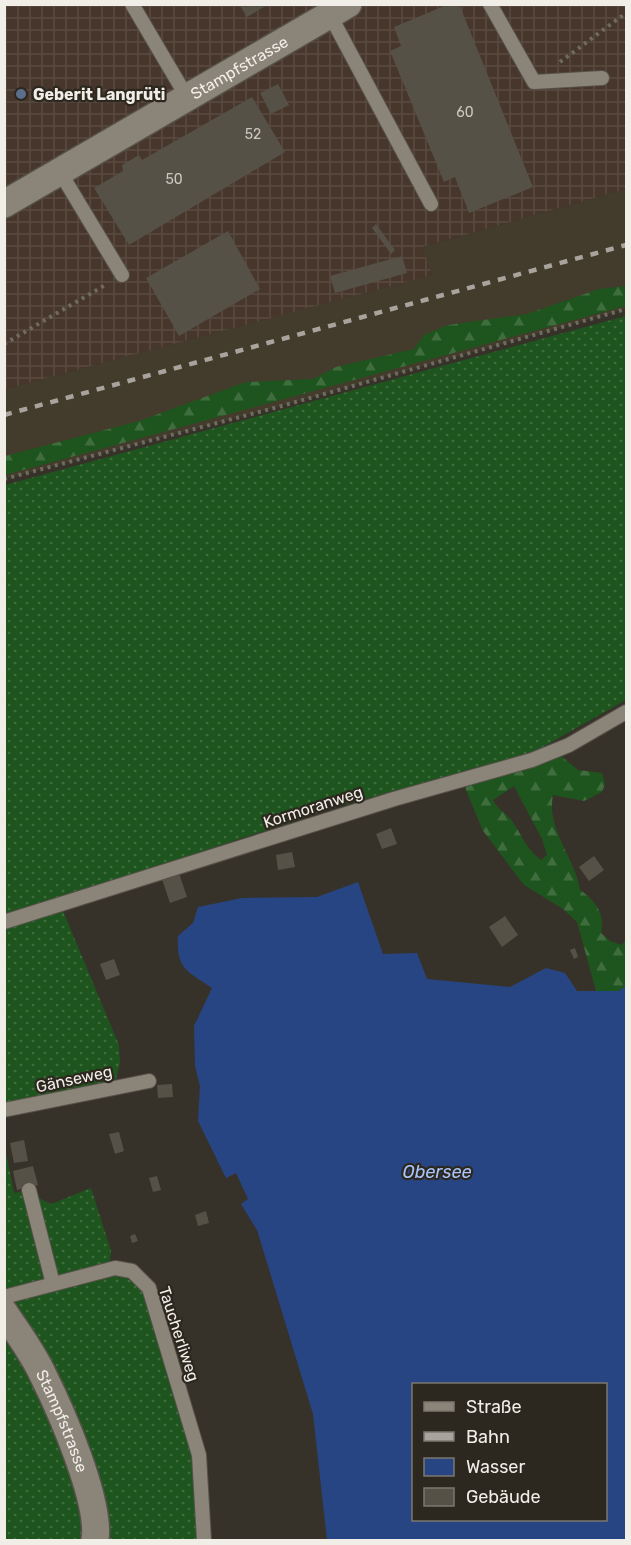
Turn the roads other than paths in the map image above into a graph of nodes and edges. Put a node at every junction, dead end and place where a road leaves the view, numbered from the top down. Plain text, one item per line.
1 (132, 4) edge
2 (490, 4) edge
3 (339, 10) edge
4 (602, 78) dead end
5 (188, 99) junction
6 (60, 172) junction
7 (4, 204) edge
8 (431, 204) dead end
9 (123, 275) road end
10 (627, 712) edge
11 (4, 922) edge
12 (149, 1081) dead end
13 (4, 1110) edge
14 (29, 1190) dead end
15 (52, 1284) junction
16 (4, 1297) edge
17 (4, 1312) edge
18 (95, 1540) edge
19 (204, 1540) edge

1 - 5 lane
2 - 4 lane
3 - 5 street, Stampfstrasse
3 - 8 lane
5 - 6 street, Stampfstrasse
6 - 7 street, Stampfstrasse
6 - 9 lane
10 - 11 lane, Kormoranweg
12 - 13 lane, Gänseweg
14 - 15 lane
15 - 16 lane, Taucherliweg
15 - 19 lane, Taucherliweg
17 - 18 street, Stampfstrasse

